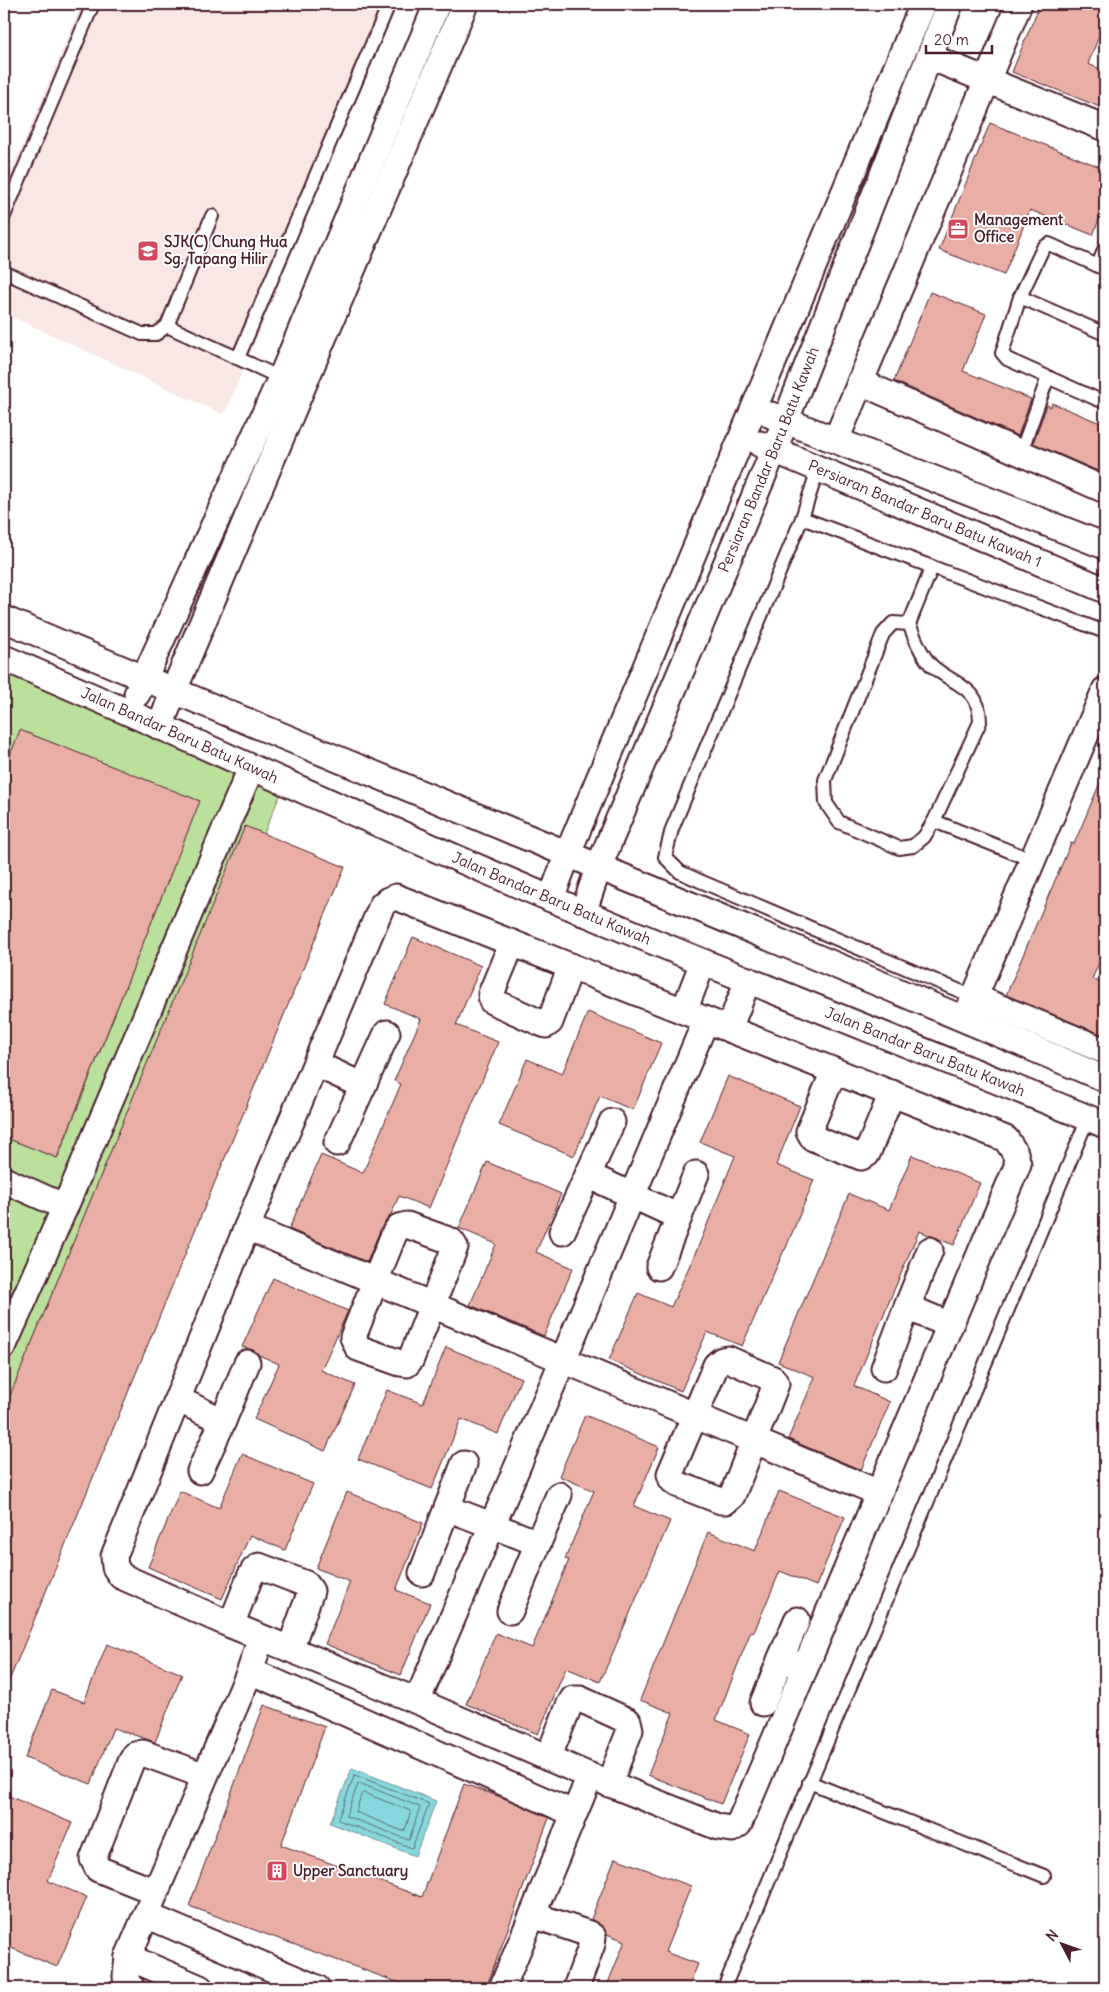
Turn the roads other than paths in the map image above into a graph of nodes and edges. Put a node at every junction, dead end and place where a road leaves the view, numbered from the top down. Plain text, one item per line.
1 (94, 4) edge
2 (389, 4) edge
3 (437, 4) edge
4 (465, 4) edge
5 (923, 4) edge
6 (950, 4) edge
7 (1019, 4) edge
8 (930, 56) junction
9 (987, 80) junction
10 (1105, 128) edge
11 (4, 216) edge
12 (212, 216) dead end
13 (1105, 247) edge
14 (1101, 267) edge
15 (4, 272) edge
16 (1020, 297) junction
17 (167, 326) junction
18 (1105, 334) edge
19 (238, 358) junction
20 (1048, 377) junction
21 (282, 378) junction
22 (860, 382) junction
23 (1105, 399) edge
24 (755, 409) junction
25 (786, 421) junction
26 (743, 436) junction
27 (836, 440) junction
28 (774, 450) junction
29 (1021, 452) junction
30 (818, 469) junction
31 (1105, 490) edge
32 (802, 518) junction
33 (1105, 546) edge
34 (932, 567) junction
35 (1105, 590) edge
36 (4, 619) edge
37 (909, 624) junction
38 (1105, 632) edge
39 (4, 658) edge
40 (144, 678) junction
41 (174, 690) junction
42 (1105, 690) edge
43 (130, 713) junction
44 (160, 727) junction
45 (251, 768) junction
46 (934, 822) junction
47 (568, 853) junction
48 (1032, 860) junction
49 (599, 866) junction
50 (551, 899) junction
51 (583, 913) junction
52 (512, 943) junction
53 (702, 962) junction
54 (571, 966) junction
55 (748, 980) junction
56 (969, 1008) junction
57 (695, 1015) junction
58 (729, 1029) junction
59 (386, 1033) dead end
60 (1105, 1051) edge
61 (316, 1064) junction
62 (834, 1070) junction
63 (1104, 1079) edge
64 (363, 1086) junction
65 (892, 1093) junction
66 (1096, 1121) edge
67 (612, 1122) dead end
68 (337, 1143) dead end
69 (696, 1174) dead end
70 (588, 1175) junction
71 (4, 1180) edge
72 (632, 1196) junction
73 (65, 1207) junction
74 (678, 1217) junction
75 (247, 1227) junction
76 (562, 1232) dead end
77 (930, 1250) dead end
78 (659, 1267) dead end
79 (375, 1281) junction
80 (433, 1305) junction
81 (907, 1307) junction
82 (950, 1325) junction
83 (4, 1345) edge
84 (563, 1360) junction
85 (246, 1363) dead end
86 (884, 1368) dead end
87 (177, 1399) junction
88 (695, 1416) junction
89 (223, 1421) junction
90 (755, 1441) junction
91 (464, 1464) dead end
92 (200, 1471) dead end
93 (879, 1493) junction
94 (558, 1495) dead end
95 (447, 1508) junction
96 (492, 1525) junction
97 (538, 1543) junction
98 (422, 1573) dead end
99 (510, 1611) dead end
100 (797, 1620) dead end
101 (231, 1625) junction
102 (261, 1638) junction
103 (290, 1649) junction
104 (781, 1658) junction
105 (806, 1668) junction
106 (250, 1671) junction
107 (417, 1701) junction
108 (763, 1703) dead end
109 (548, 1758) junction
110 (205, 1776) junction
111 (599, 1780) junction
112 (809, 1782) junction
113 (574, 1812) junction
114 (1044, 1876) dead end
115 (156, 1892) junction
116 (532, 1914) junction
117 (146, 1915) junction
118 (128, 1957) junction
119 (132, 1988) edge
120 (200, 1988) edge
121 (316, 1988) edge
122 (502, 1988) edge
123 (576, 1988) edge
124 (724, 1988) edge

1 - 11 lane
2 - 19 lane
3 - 21 street
4 - 41 street
5 - 24 street, Persiaran Bandar Baru Batu Kawah
6 - 8 street, Persiaran Bandar Baru Batu Kawah
7 - 9 street
8 - 9 street
8 - 25 street, Persiaran Bandar Baru Batu Kawah
9 - 10 street
9 - 22 street
12 - 17 lane
13 - 14 lane
14 - 16 lane
15 - 17 lane
16 - 18 lane
16 - 20 lane
17 - 19 lane
19 - 21 lane
20 - 23 lane
20 - 29 lane
21 - 40 street
22 - 27 street
22 - 29 street
24 - 25 street
24 - 26 street, Persiaran Bandar Baru Batu Kawah
25 - 27 street
25 - 28 street, Persiaran Bandar Baru Batu Kawah
26 - 28 street, Persiaran Bandar Baru Batu Kawah 1
26 - 47 street, Persiaran Bandar Baru Batu Kawah
27 - 33 street
28 - 30 street, Persiaran Bandar Baru Batu Kawah 1
28 - 49 street, Persiaran Bandar Baru Batu Kawah
29 - 31 street
30 - 32 lane
30 - 35 street, Persiaran Bandar Baru Batu Kawah 1
32 - 34 lane
32 - 56 lane
34 - 37 lane
34 - 38 lane
36 - 40 street
37 - 46 lane
37 - 46 lane
39 - 43 street, Jalan Bandar Baru Batu Kawah
40 - 41 street
40 - 43 street
41 - 44 street
41 - 47 street
42 - 48 street
43 - 44 street, Jalan Bandar Baru Batu Kawah
44 - 45 street, Jalan Bandar Baru Batu Kawah
45 - 50 street, Jalan Bandar Baru Batu Kawah
45 - 73 street
46 - 48 lane
47 - 49 street
47 - 50 street, Persiaran Bandar Baru Batu Kawah
48 - 56 street
49 - 51 street, Persiaran Bandar Baru Batu Kawah
49 - 56 street
50 - 51 street, Jalan Bandar Baru Batu Kawah
51 - 53 street, Jalan Bandar Baru Batu Kawah
52 - 54 street
52 - 54 street
52 - 61 street
53 - 55 street, Jalan Bandar Baru Batu Kawah
53 - 57 street
54 - 57 street
55 - 58 street
55 - 66 street, Jalan Bandar Baru Batu Kawah
56 - 60 street
56 - 63 street
57 - 58 street
57 - 72 street
58 - 62 street
59 - 64 street
61 - 64 street
61 - 75 street
62 - 65 street
62 - 65 street
63 - 66 street
64 - 68 street
65 - 82 street
66 - 112 lane
67 - 70 street
69 - 74 street
70 - 72 street
70 - 76 street
71 - 73 street
72 - 74 street
72 - 84 street
73 - 83 street
74 - 78 street
75 - 79 street
75 - 87 street
77 - 81 street
79 - 80 street
79 - 80 street
79 - 80 street
80 - 84 street
81 - 82 street
81 - 86 street
82 - 93 street
84 - 88 street
84 - 96 street
85 - 89 street
87 - 89 street
87 - 101 street
88 - 90 street
88 - 90 street
88 - 90 street
89 - 92 street
90 - 93 street
91 - 95 street
93 - 105 street
94 - 97 street
95 - 96 street
95 - 98 street
96 - 97 street
96 - 107 street
97 - 99 street
100 - 104 street
101 - 102 street
101 - 103 street
102 - 103 street
102 - 106 street
103 - 107 street
104 - 105 street
104 - 108 street
105 - 111 street
106 - 110 street
106 - 113 street
107 - 109 street
109 - 111 street
109 - 111 street
110 - 115 street
110 - 115 street
111 - 113 street
112 - 114 lane
112 - 124 lane
113 - 116 street
115 - 117 street
116 - 122 street
116 - 123 street
117 - 118 street
117 - 121 street
118 - 119 street
118 - 120 street

